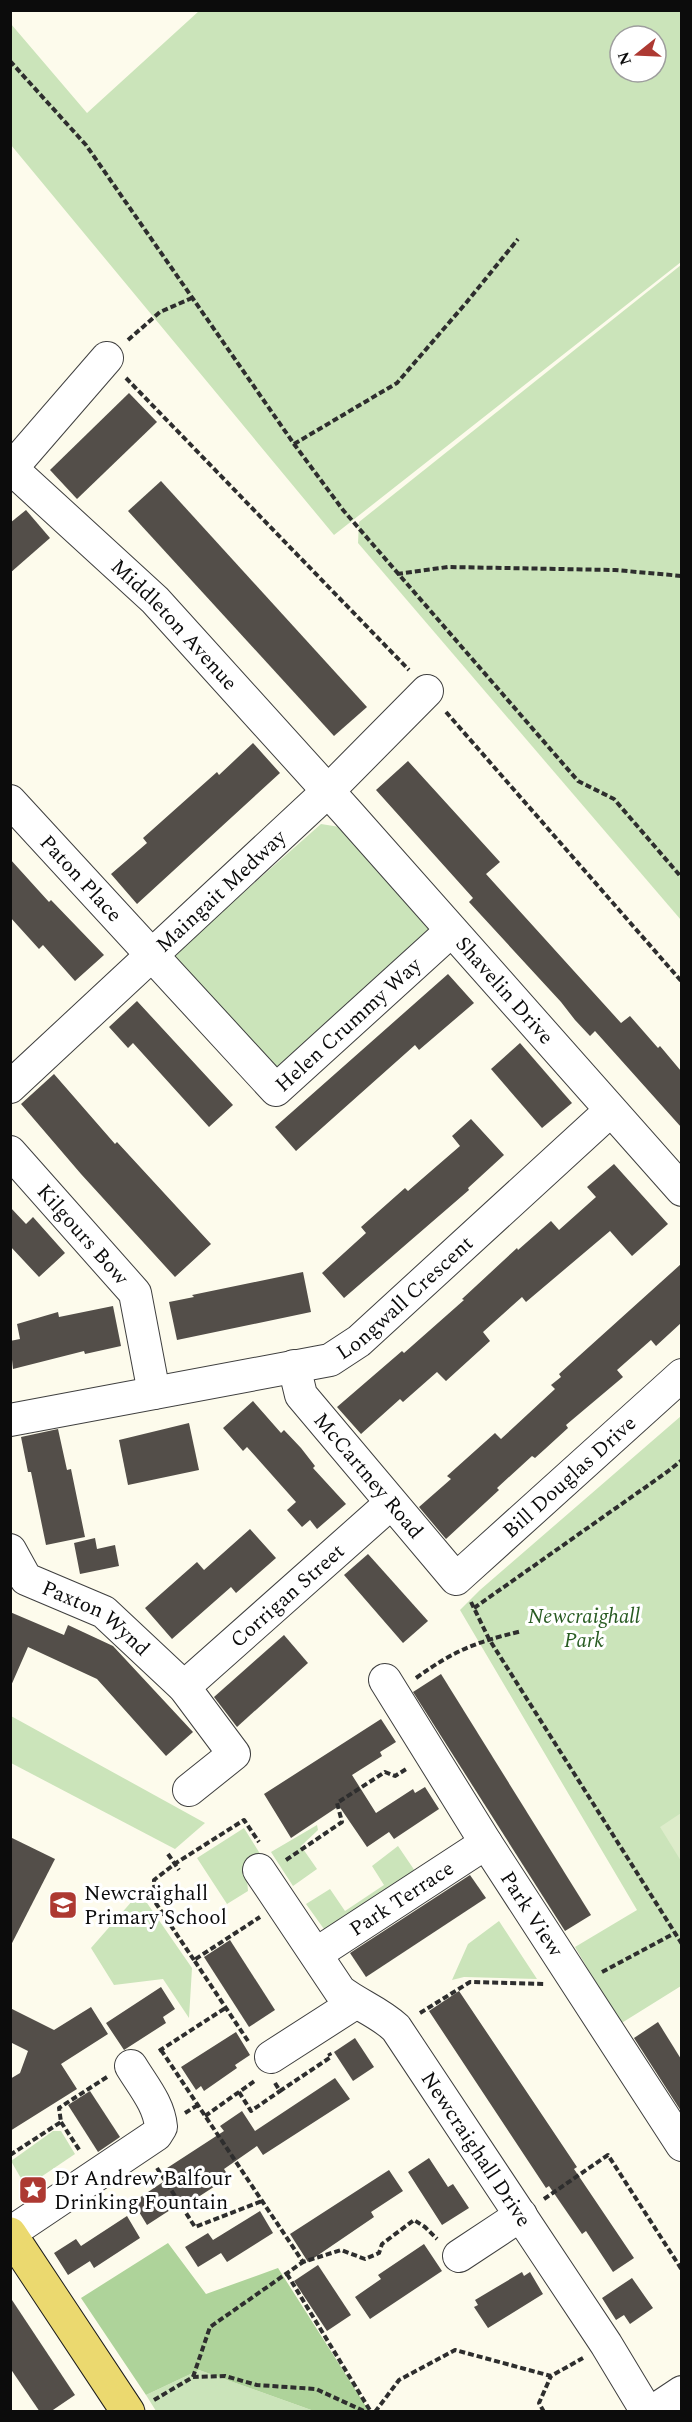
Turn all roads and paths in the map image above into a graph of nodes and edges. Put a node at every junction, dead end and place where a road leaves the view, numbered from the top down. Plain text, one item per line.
1 (10, 61) edge
2 (518, 239) dead end
3 (192, 298) junction
4 (107, 358) junction
5 (294, 444) junction
6 (11, 470) edge
7 (397, 574) junction
8 (681, 576) edge
9 (428, 691) junction
10 (327, 792) junction
11 (10, 801) edge
12 (681, 878) edge
13 (451, 931) junction
14 (152, 954) junction
15 (681, 982) edge
16 (10, 1087) edge
17 (610, 1111) junction
18 (10, 1152) edge
19 (681, 1190) edge
20 (294, 1366) junction
21 (681, 1375) edge
22 (154, 1393) junction
23 (10, 1420) edge
24 (681, 1460) edge
25 (390, 1504) junction
26 (10, 1550) edge
27 (456, 1579) junction
28 (474, 1608) junction
29 (522, 1631) dead end
30 (489, 1639) junction
31 (184, 1687) junction
32 (389, 1687) joint
33 (431, 1755) junction
34 (189, 1790) dead end
35 (486, 1843) junction
36 (168, 1854) dead end
37 (176, 1863) junction
38 (179, 1870) dead end
39 (266, 1871) junction
40 (284, 1908) junction
41 (675, 1933) junction
42 (681, 1944) edge
43 (316, 1954) junction
44 (194, 1960) junction
45 (578, 1985) junction
46 (355, 2003) junction
47 (396, 2028) junction
48 (314, 2029) junction
49 (161, 2050) dead end
50 (263, 2058) junction
51 (131, 2066) dead end
52 (280, 2091) junction
53 (239, 2092) junction
54 (205, 2116) junction
55 (61, 2122) dead end
56 (142, 2145) junction
57 (681, 2145) edge
58 (96, 2175) junction
59 (262, 2200) junction
60 (521, 2215) junction
61 (10, 2234) edge
62 (459, 2256) joint
63 (303, 2262) junction
64 (681, 2270) edge
65 (287, 2274) junction
66 (606, 2344) junction
67 (551, 2376) junction
68 (193, 2377) junction
69 (681, 2392) edge
70 (132, 2408) edge
71 (366, 2412) edge
72 (373, 2412) edge
73 (544, 2412) edge
74 (650, 2412) edge

1 - 3 path
2 - 5 path
3 - 4 path
3 - 5 path
4 - 6 street
4 - 9 path
5 - 7 path
6 - 10 street, Middleton Avenue
7 - 8 path
7 - 12 path
9 - 10 street, Maingait Medway
9 - 15 path
10 - 13 street, Shavelin Drive
10 - 14 street, Maingait Medway
11 - 14 street, Paton Place
13 - 14 street, Helen Crummy Way
13 - 17 street, Shavelin Drive
14 - 16 street, Maingait Medway
17 - 19 street, Shavelin Drive
17 - 20 street, Longwall Crescent
18 - 22 street, Kilgours Bow
20 - 22 street, Longwall Crescent
20 - 25 street, McCartney Road
21 - 27 street, Bill Douglas Drive
22 - 23 street, Longwall Crescent
24 - 28 path
25 - 27 street, McCartney Road
25 - 31 street, Corrigan Street
26 - 31 street, Paxton Wynd
27 - 28 path
28 - 30 path
29 - 30 path
30 - 32 path
30 - 41 path
31 - 34 street, Paxton Wynd
32 - 33 street, Park View
33 - 35 street, Park View
33 - 39 path
35 - 43 street, Park Terrace
35 - 45 street, Park View
36 - 37 path
37 - 38 path
37 - 39 path
37 - 44 path
39 - 40 street, Newcraighall Drive
40 - 43 street, Newcraighall Drive
40 - 44 path
41 - 42 path
41 - 45 path
43 - 46 street, Newcraighall Drive
44 - 50 path
45 - 47 path
45 - 57 street, Park View
46 - 47 street, Newcraighall Drive
46 - 48 street
47 - 60 street, Newcraighall Drive
48 - 50 street
48 - 52 path
49 - 54 path
50 - 52 path
50 - 53 path
51 - 56 street
52 - 53 path
53 - 54 path
54 - 59 path
55 - 58 path
56 - 58 street
56 - 59 path
58 - 61 street
59 - 63 path
60 - 62 street
60 - 64 path
60 - 66 street, Newcraighall Drive
61 - 70 main road
62 - 63 path
63 - 65 path
65 - 68 path
65 - 72 path
66 - 67 path
66 - 74 street, Newcraighall Drive
67 - 72 path
67 - 73 path
68 - 70 path
68 - 71 path
69 - 74 street

